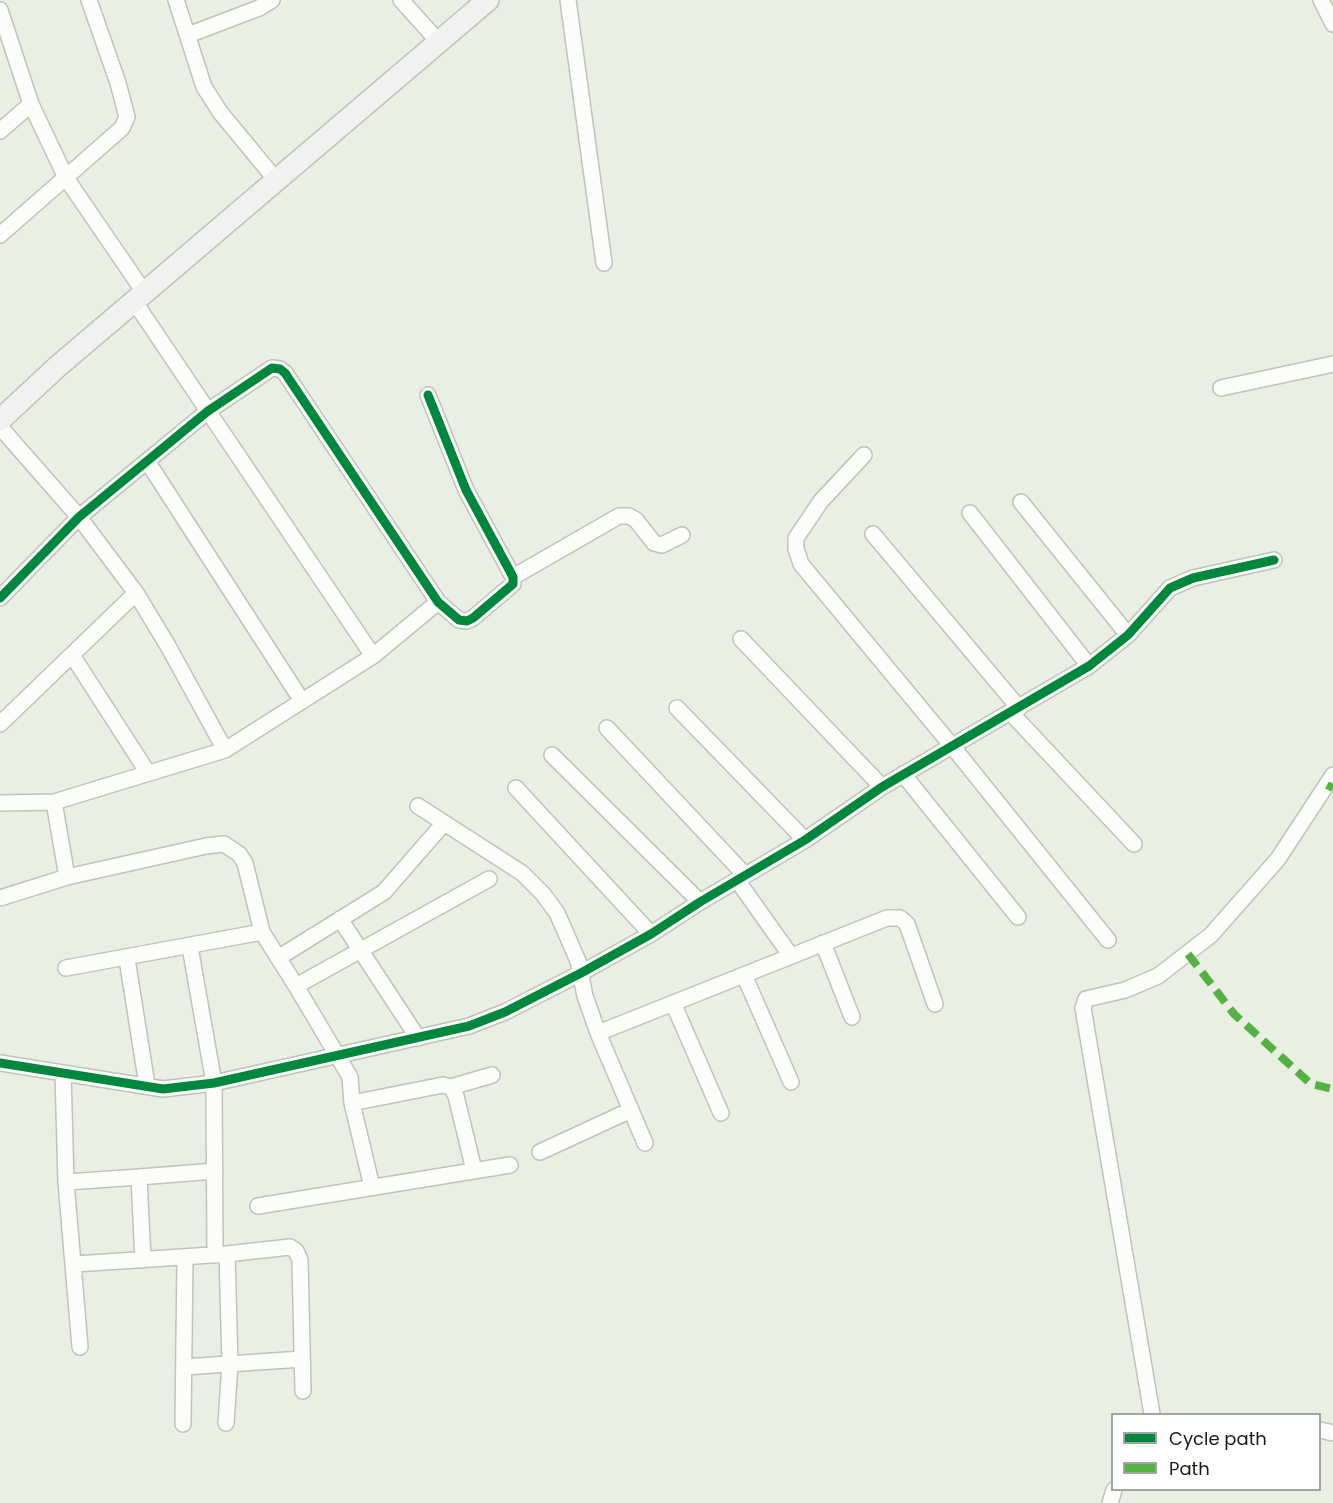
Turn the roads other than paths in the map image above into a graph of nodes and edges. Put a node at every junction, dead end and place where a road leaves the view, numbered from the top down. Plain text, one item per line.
1 (89, 0) edge
2 (176, 0) edge
3 (272, 0) edge
4 (401, 0) edge
5 (488, 0) edge
6 (568, 0) edge
7 (1321, 0) edge
8 (0, 10) edge
9 (1333, 24) edge
10 (188, 35) junction
11 (438, 41) junction
12 (31, 104) junction
13 (0, 131) edge
14 (66, 178) junction
15 (276, 180) junction
16 (0, 235) edge
17 (604, 263) dead end
18 (139, 297) junction
19 (1333, 364) edge
20 (1221, 388) dead end
21 (428, 395) dead end
22 (208, 411) junction
23 (0, 420) edge
24 (0, 427) edge
25 (864, 455) dead end
26 (147, 461) junction
27 (1021, 502) dead end
28 (970, 513) dead end
29 (79, 517) junction
30 (873, 534) dead end
31 (682, 535) dead end
32 (1274, 561) dead end
33 (513, 577) junction
34 (135, 593) junction
35 (0, 598) edge
36 (438, 602) junction
37 (1128, 635) junction
38 (741, 639) dead end
39 (72, 655) junction
40 (373, 656) junction
41 (1089, 666) junction
42 (302, 700) junction
43 (677, 708) dead end
44 (1015, 710) junction
45 (0, 724) edge
46 (607, 728) dead end
47 (952, 746) junction
48 (225, 750) junction
49 (552, 755) dead end
50 (148, 773) junction
51 (903, 774) junction
52 (1333, 775) edge
53 (882, 787) junction
54 (516, 788) dead end
55 (54, 802) junction
56 (0, 803) edge
57 (418, 806) dead end
58 (444, 823) junction
59 (805, 840) junction
60 (1134, 844) dead end
61 (741, 877) junction
62 (68, 878) junction
63 (489, 879) dead end
64 (0, 898) edge
65 (700, 902) junction
66 (1018, 917) dead end
67 (340, 919) junction
68 (262, 932) junction
69 (651, 934) junction
70 (1108, 939) dead end
71 (823, 943) junction
72 (190, 947) junction
73 (360, 950) junction
74 (791, 956) junction
75 (127, 958) junction
76 (278, 958) junction
77 (66, 968) dead end
78 (581, 973) junction
79 (744, 975) junction
80 (296, 986) junction
81 (673, 1004) junction
82 (935, 1004) dead end
83 (852, 1017) dead end
84 (598, 1033) junction
85 (418, 1038) junction
86 (335, 1055) junction
87 (0, 1063) edge
88 (63, 1073) junction
89 (492, 1075) dead end
90 (791, 1082) dead end
91 (214, 1083) junction
92 (147, 1085) junction
93 (451, 1087) junction
94 (352, 1103) junction
95 (631, 1110) junction
96 (721, 1113) dead end
97 (645, 1143) dead end
98 (540, 1152) dead end
99 (510, 1165) dead end
100 (474, 1170) junction
101 (215, 1172) junction
102 (138, 1176) junction
103 (66, 1182) junction
104 (372, 1187) junction
105 (258, 1206) dead end
106 (221, 1254) junction
107 (184, 1257) junction
108 (143, 1260) junction
109 (73, 1266) junction
110 (80, 1347) dead end
111 (302, 1359) junction
112 (230, 1364) junction
113 (184, 1366) junction
114 (303, 1391) dead end
115 (1152, 1413) edge
116 (226, 1423) dead end
117 (183, 1424) dead end

1 - 14 street
2 - 10 street
3 - 10 street
4 - 11 street
5 - 11 main road
6 - 17 street
7 - 9 street
8 - 12 street
10 - 15 street
11 - 15 main road
12 - 13 street
12 - 14 street
14 - 16 street
14 - 18 street
15 - 18 main road
18 - 22 street
18 - 23 main road
19 - 20 street
21 - 33 street
22 - 26 street
22 - 36 street
22 - 40 street
24 - 29 street
25 - 47 street
26 - 29 street
26 - 42 street
27 - 37 street
28 - 41 street
29 - 34 street
29 - 35 street
30 - 44 street
31 - 33 street
32 - 37 street
33 - 36 street
34 - 39 street
34 - 48 street
36 - 40 street
37 - 41 street
38 - 53 street
39 - 45 street
39 - 50 street
40 - 42 street
41 - 44 street
42 - 48 street
43 - 59 street
44 - 47 street
44 - 60 street
46 - 61 street
47 - 51 street
47 - 70 street
48 - 50 street
49 - 65 street
50 - 55 street
51 - 53 street
51 - 66 street
52 - 115 street
53 - 59 street
54 - 69 street
55 - 56 street
55 - 62 street
57 - 58 street
58 - 67 street
58 - 78 street
59 - 61 street
61 - 65 street
61 - 74 street
62 - 64 street
62 - 68 street
63 - 73 street
65 - 69 street
67 - 73 street
67 - 76 street
68 - 72 street
68 - 76 street
69 - 78 street
71 - 74 street
71 - 82 street
71 - 83 street
72 - 75 street
72 - 91 street
73 - 80 street
73 - 85 street
74 - 79 street
75 - 77 street
75 - 92 street
76 - 80 street
78 - 84 street
78 - 85 street
79 - 81 street
79 - 90 street
80 - 86 street
81 - 84 street
81 - 96 street
84 - 95 street
85 - 86 street
86 - 91 street
86 - 94 street
87 - 88 street
88 - 92 street
88 - 103 street
89 - 93 street
91 - 92 street
91 - 101 street
93 - 94 street
93 - 100 street
94 - 104 street
95 - 97 street
95 - 98 street
99 - 100 street
100 - 104 street
101 - 102 street
101 - 106 street
102 - 103 street
102 - 108 street
103 - 109 street
104 - 105 street
106 - 107 street
106 - 111 street
106 - 112 street
107 - 108 street
107 - 113 street
108 - 109 street
109 - 110 street
111 - 112 street
111 - 114 street
112 - 113 street
112 - 116 street
113 - 117 street

